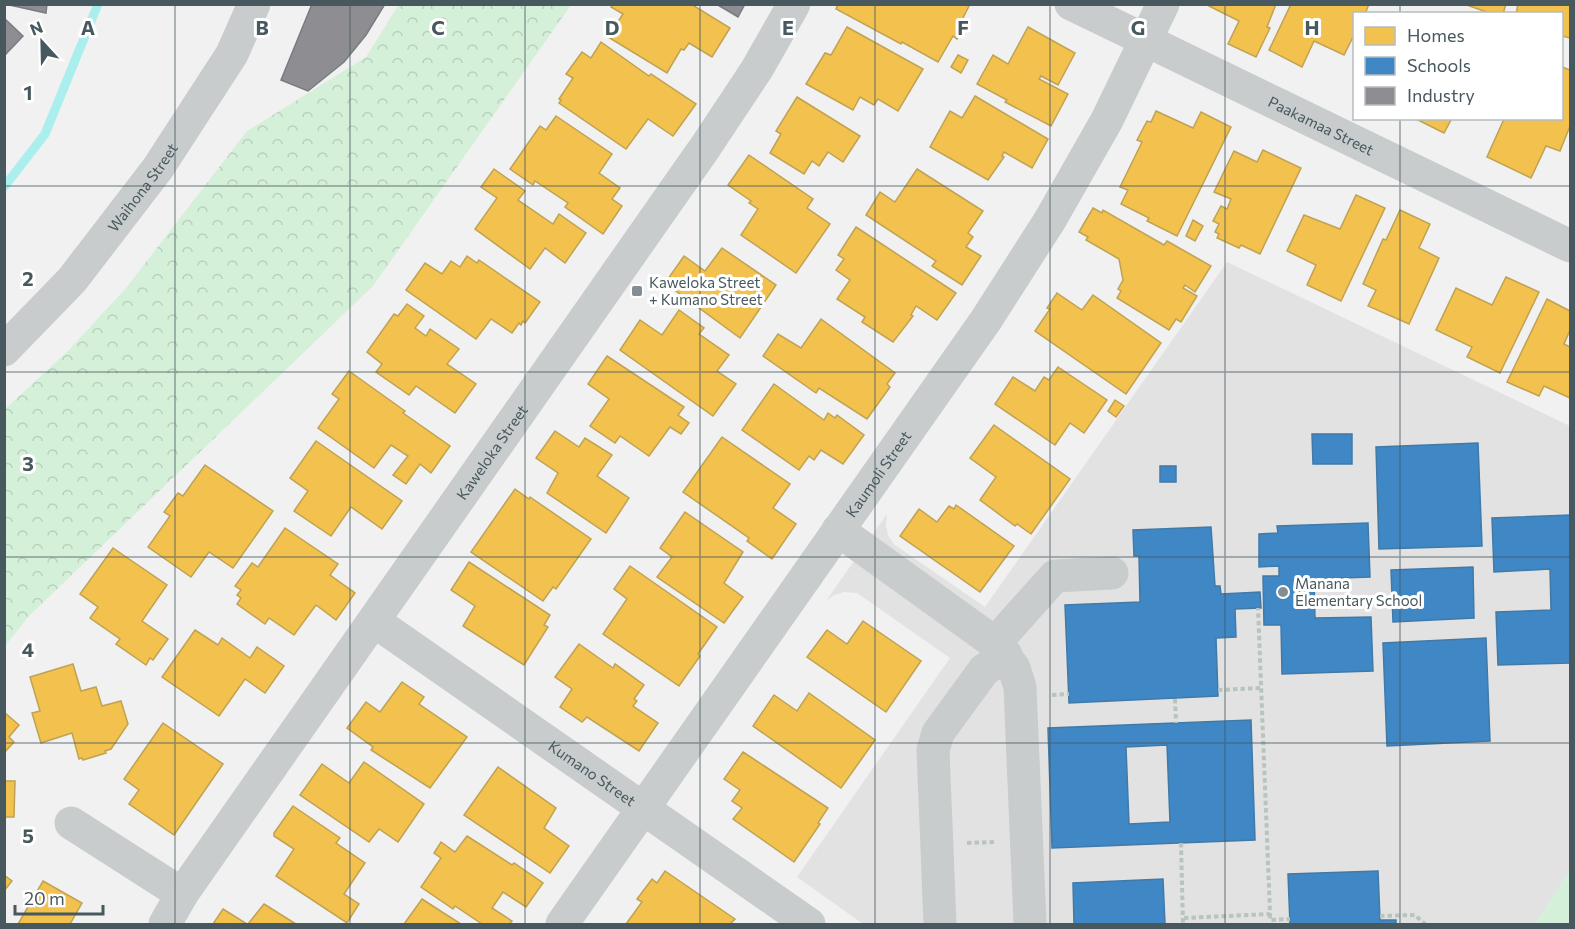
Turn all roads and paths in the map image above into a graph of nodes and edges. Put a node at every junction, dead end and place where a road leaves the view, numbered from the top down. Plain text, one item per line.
1 (254, 4) edge
2 (794, 4) edge
3 (1071, 4) edge
4 (1163, 4) edge
5 (1145, 40) junction
6 (1570, 246) edge
7 (4, 350) edge
8 (838, 530) junction
9 (1112, 573) dead end
10 (1258, 608) dead end
11 (374, 621) junction
12 (1001, 649) junction
13 (1261, 688) junction
14 (1218, 690) dead end
15 (1069, 694) dead end
16 (1049, 695) dead end
17 (1174, 699) dead end
18 (1176, 723) dead end
19 (644, 808) junction
20 (71, 823) dead end
21 (1005, 842) dead end
22 (962, 843) dead end
23 (1181, 843) dead end
24 (182, 894) junction
25 (1270, 914) junction
26 (1380, 916) dead end
27 (1184, 918) junction
28 (1290, 919) dead end
29 (165, 924) edge
30 (562, 924) edge
31 (809, 924) edge
32 (940, 924) edge
33 (1029, 924) edge
34 (1184, 924) edge
35 (1425, 924) edge

1 - 7 street, Waihona Street
2 - 11 street, Kaweloka Street
3 - 5 street, Paakamaa Street
4 - 5 street, Kaumoli Street
5 - 6 street, Paakamaa Street
5 - 8 street, Kaumoli Street
8 - 12 street
8 - 19 street, Kaumoli Street
9 - 12 street
10 - 13 path
11 - 19 street, Kumano Street
11 - 24 street, Kaweloka Street
12 - 32 street
12 - 33 street
13 - 14 path
13 - 25 path
15 - 16 path
17 - 18 path
19 - 30 street, Kaumoli Street
19 - 31 street, Kumano Street
20 - 24 street
21 - 22 path
23 - 27 path
24 - 29 street, Kaweloka Street
25 - 27 path
25 - 28 path
26 - 35 path
27 - 34 path

